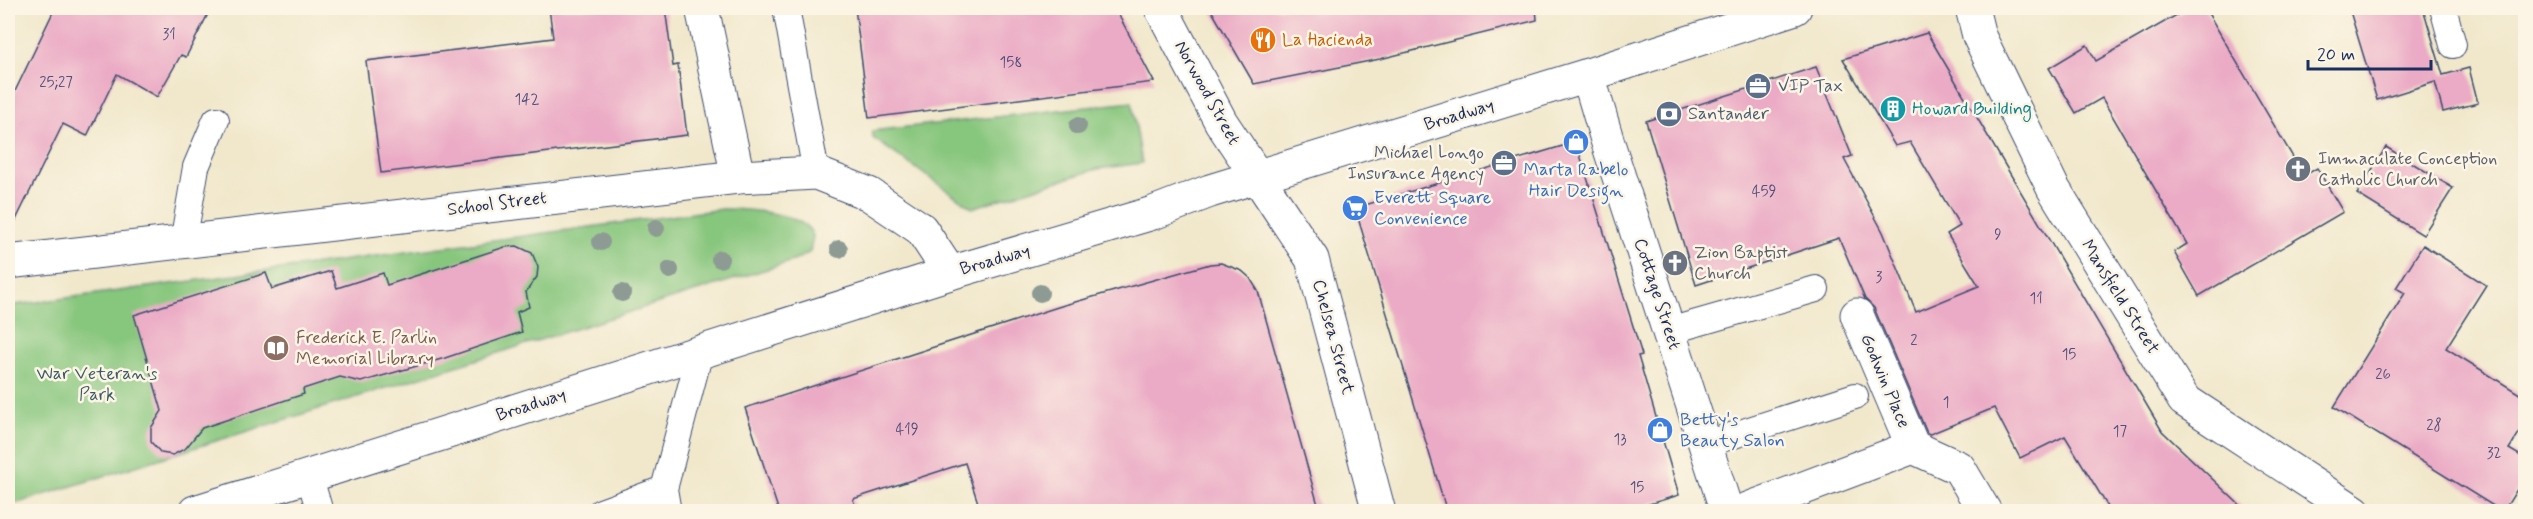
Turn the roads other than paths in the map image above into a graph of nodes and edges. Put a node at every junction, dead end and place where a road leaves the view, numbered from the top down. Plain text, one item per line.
1 (702, 8) edge
2 (786, 8) edge
3 (1161, 8) edge
4 (1795, 8) edge
5 (1972, 8) edge
6 (2443, 8) edge
7 (2453, 45) dead end
8 (1588, 75) junction
9 (216, 120) dead end
10 (816, 173) junction
11 (1257, 176) junction
12 (738, 177) junction
13 (183, 243) junction
14 (8, 262) edge
15 (950, 273) junction
16 (1816, 289) dead end
17 (1857, 315) dead end
18 (1669, 331) junction
19 (700, 352) junction
20 (1855, 396) dead end
21 (1706, 444) junction
22 (1913, 447) junction
23 (309, 475) junction
24 (666, 500) edge
25 (209, 509) edge
26 (2350, 510) edge
27 (320, 512) edge
28 (601, 512) edge
29 (1379, 512) edge
30 (1727, 512) edge
31 (1740, 512) edge
32 (1985, 512) edge

1 - 12 main road
2 - 10 lane
3 - 11 main road, Norwood Street
4 - 8 main road, Broadway
5 - 26 main road, Mansfield Street
6 - 7 lane
8 - 11 main road, Broadway
8 - 18 main road, Cottage Street
9 - 13 lane
10 - 12 main road, School Street
10 - 15 main road, School Street
11 - 15 main road, Broadway
11 - 29 main road, Chelsea Street
12 - 13 main road, School Street
13 - 14 main road, School Street
15 - 19 main road, Broadway
16 - 18 lane
17 - 22 main road, Godwin Place
18 - 21 main road, Cottage Street
19 - 23 main road, Broadway
19 - 24 lane
20 - 21 lane
21 - 30 main road, Cottage Street
22 - 31 main road, Godwin Place
22 - 32 main road, Godwin Place
23 - 25 main road, Broadway
23 - 27 lane
24 - 28 lane

